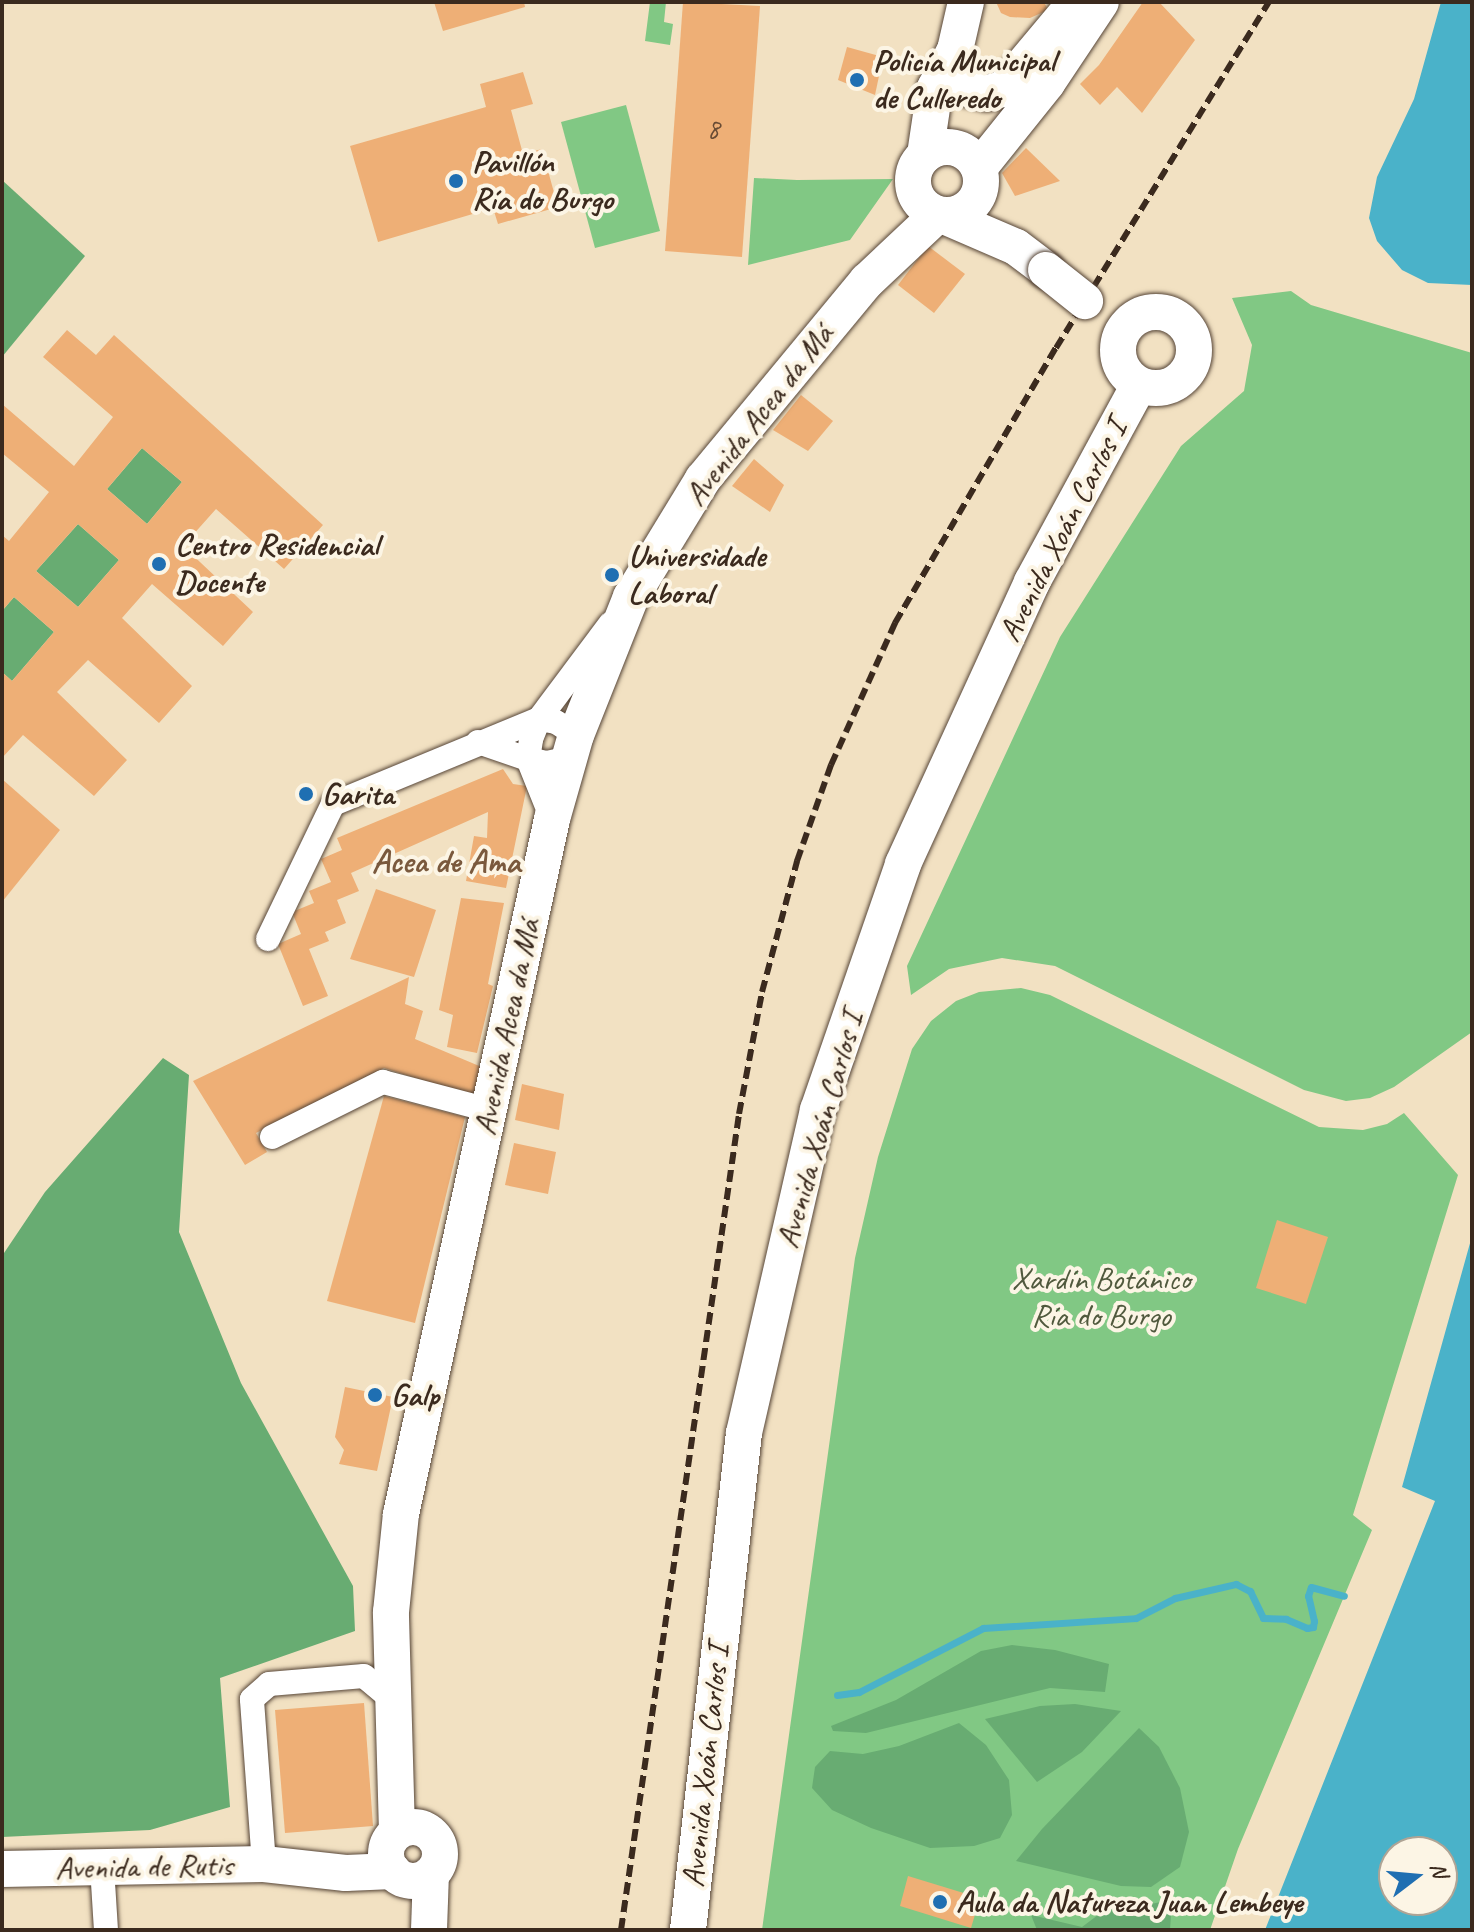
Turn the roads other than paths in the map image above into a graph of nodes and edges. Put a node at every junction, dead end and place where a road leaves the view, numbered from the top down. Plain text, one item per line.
1 (966, 2) edge
2 (1076, 2) edge
3 (1082, 2) edge
4 (1101, 2) edge
5 (951, 59) junction
6 (958, 162) junction
7 (931, 206) junction
8 (1016, 247) junction
9 (1128, 328) junction
10 (1139, 385) junction
11 (631, 597) junction
12 (539, 719) junction
13 (478, 742) junction
14 (573, 747) junction
15 (528, 759) junction
16 (552, 819) junction
17 (268, 939) dead end
18 (489, 1110) junction
19 (272, 1137) dead end
20 (393, 1684) junction
21 (407, 1855) junction
22 (275, 1866) junction
23 (102, 1867) junction
24 (2, 1869) edge
25 (106, 1930) edge
26 (409, 1930) edge
27 (429, 1930) edge
28 (688, 1930) edge

1 - 5 street
2 - 5 street
3 - 6 street
4 - 6 street
5 - 6 street
6 - 7 street, Avenida Acea da Má
6 - 7 street
6 - 8 street
7 - 8 street
7 - 11 street, Avenida Acea da Má
8 - 9 street, bridge
9 - 10 street
9 - 10 street
10 - 28 street, Avenida Xoán Carlos I
11 - 12 street
11 - 14 street, Avenida Acea da Má
12 - 13 street
12 - 14 street
12 - 15 street
13 - 15 street
13 - 17 street
14 - 15 street
14 - 16 street, Avenida Acea da Má
15 - 16 street
16 - 18 street, Avenida Acea da Má
18 - 19 street
18 - 20 street, Avenida Acea da Má
20 - 21 street, Avenida Acea da Má
20 - 22 street
21 - 22 street, Avenida de Rutis
21 - 26 street
21 - 27 street
22 - 23 street, Avenida de Rutis
23 - 24 street, Avenida de Rutis
23 - 25 street

